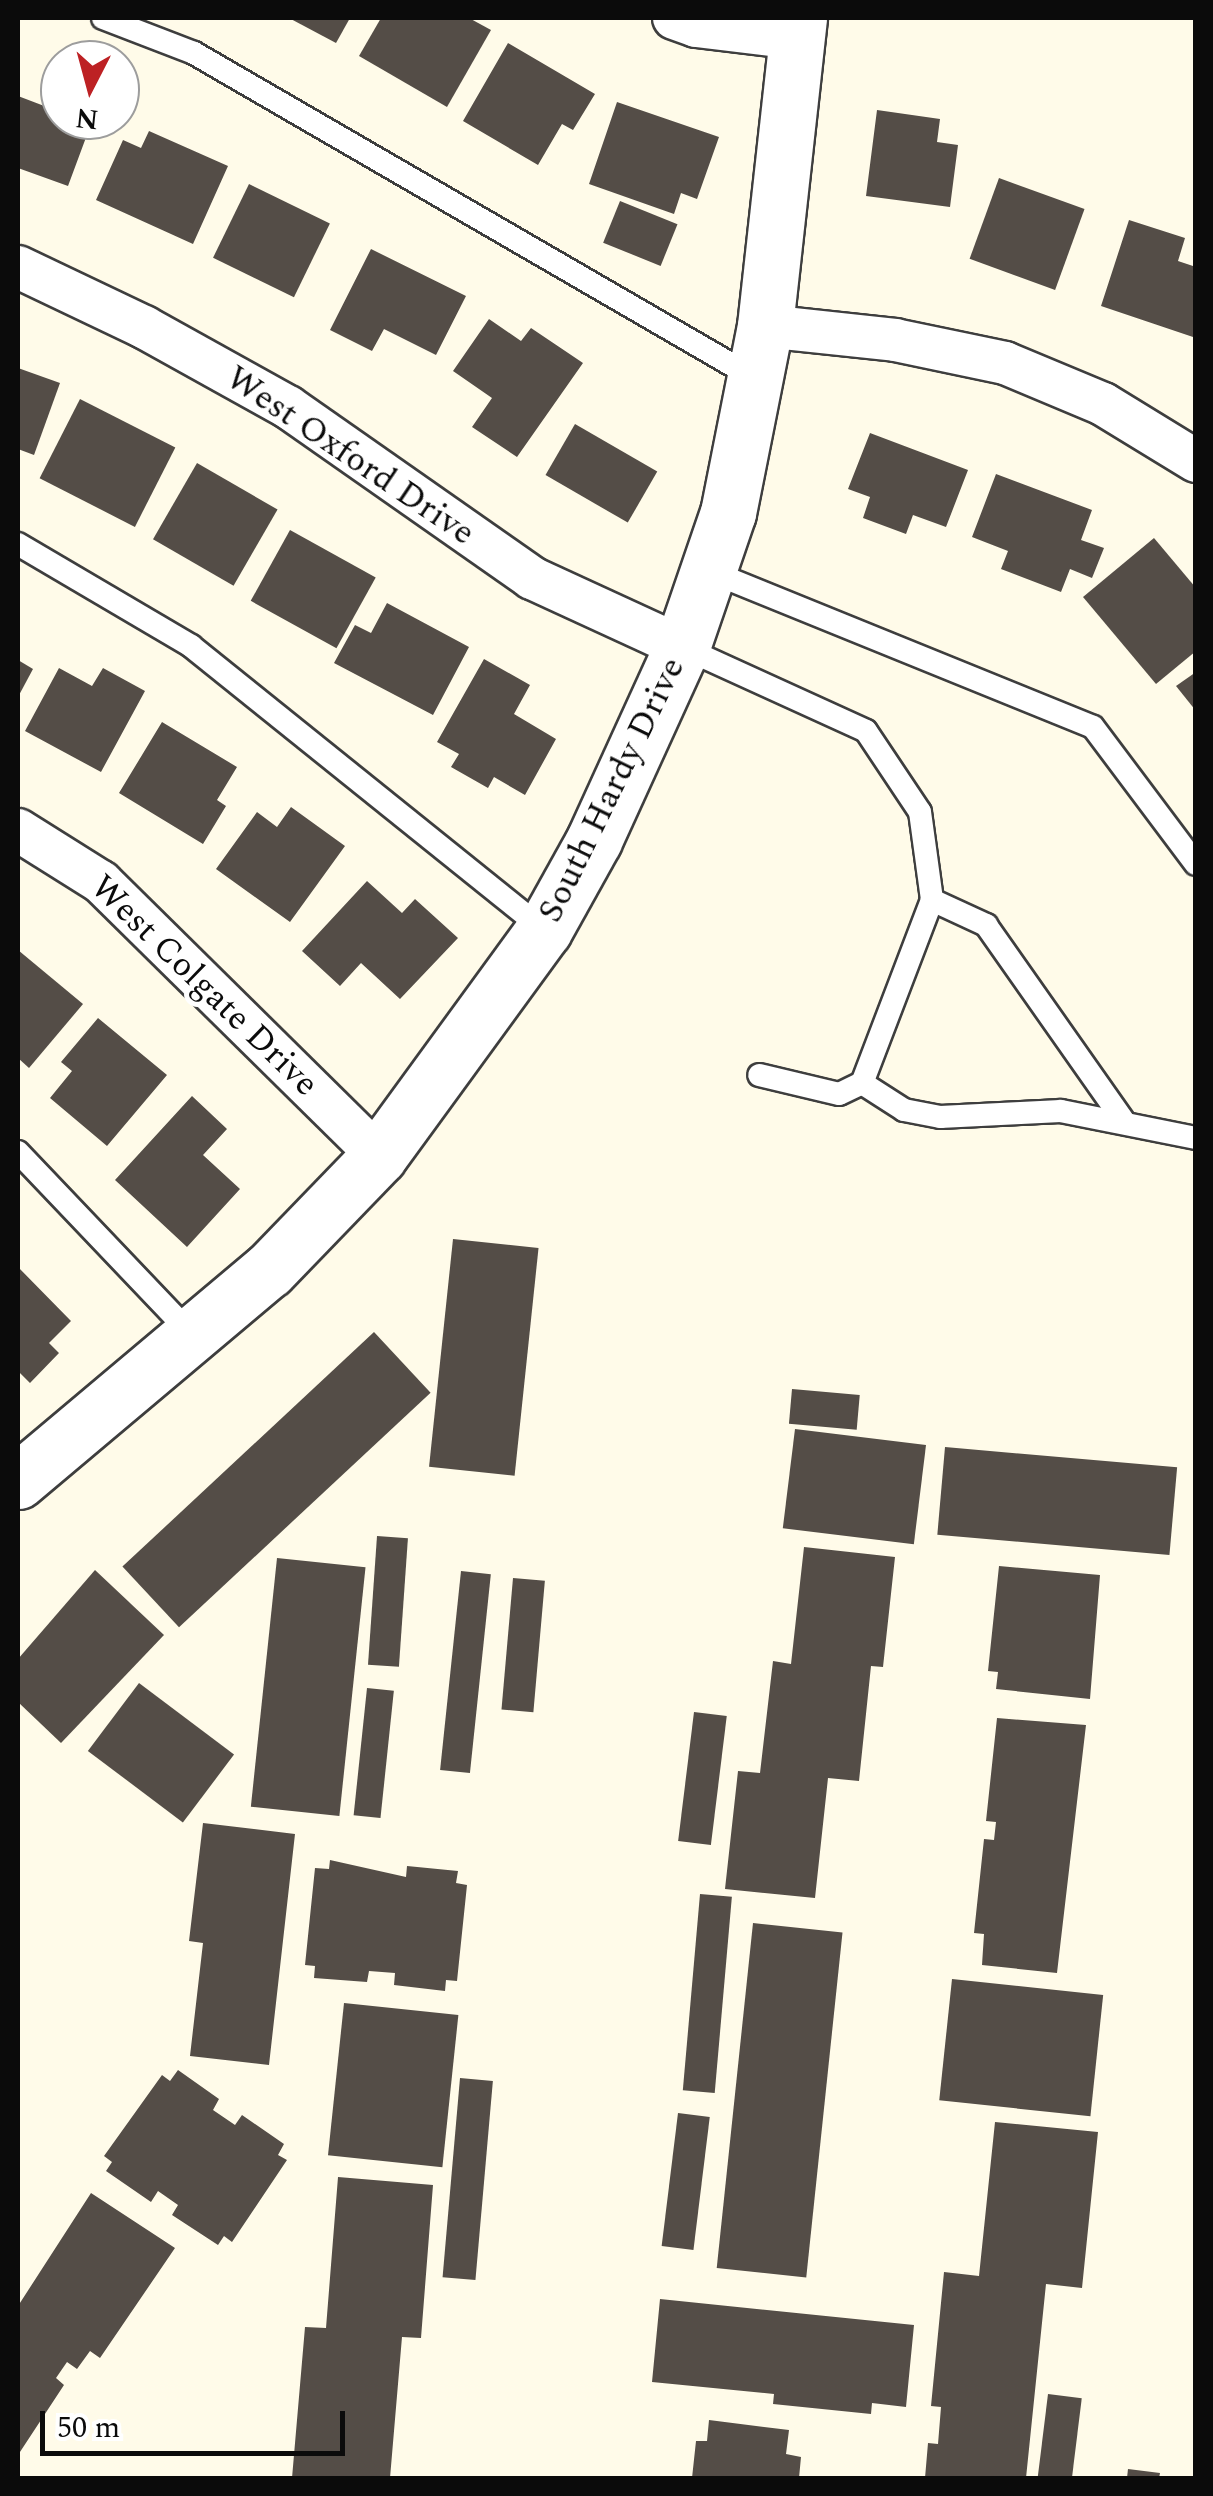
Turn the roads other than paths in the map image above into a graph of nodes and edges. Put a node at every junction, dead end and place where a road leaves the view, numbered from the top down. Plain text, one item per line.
1 (103, 18) edge
2 (674, 18) edge
3 (798, 28) edge
4 (18, 267) edge
5 (765, 326) junction
6 (756, 379) junction
7 (1196, 461) edge
8 (18, 544) edge
9 (708, 571) junction
10 (682, 647) junction
11 (18, 830) edge
12 (1196, 864) edge
13 (932, 900) junction
14 (544, 930) junction
15 (759, 1075) dead end
16 (862, 1083) junction
17 (1123, 1120) junction
18 (1196, 1138) edge
19 (18, 1152) edge
20 (379, 1156) junction
21 (192, 1335) junction
22 (18, 1480) edge

1 - 6 lane
2 - 3 street
3 - 5 street, South Hardy Drive
4 - 10 street, West Oxford Drive
5 - 6 street, South Hardy Drive
5 - 7 street
6 - 9 street, South Hardy Drive
8 - 14 lane
9 - 10 street, South Hardy Drive
9 - 12 lane
10 - 13 lane
10 - 14 street, South Hardy Drive
11 - 20 street, West Colgate Drive
13 - 16 lane
13 - 17 lane
14 - 20 street, South Hardy Drive
15 - 16 lane
16 - 17 lane
17 - 18 lane
19 - 21 lane
20 - 21 street, South Hardy Drive
21 - 22 street, South Hardy Drive

